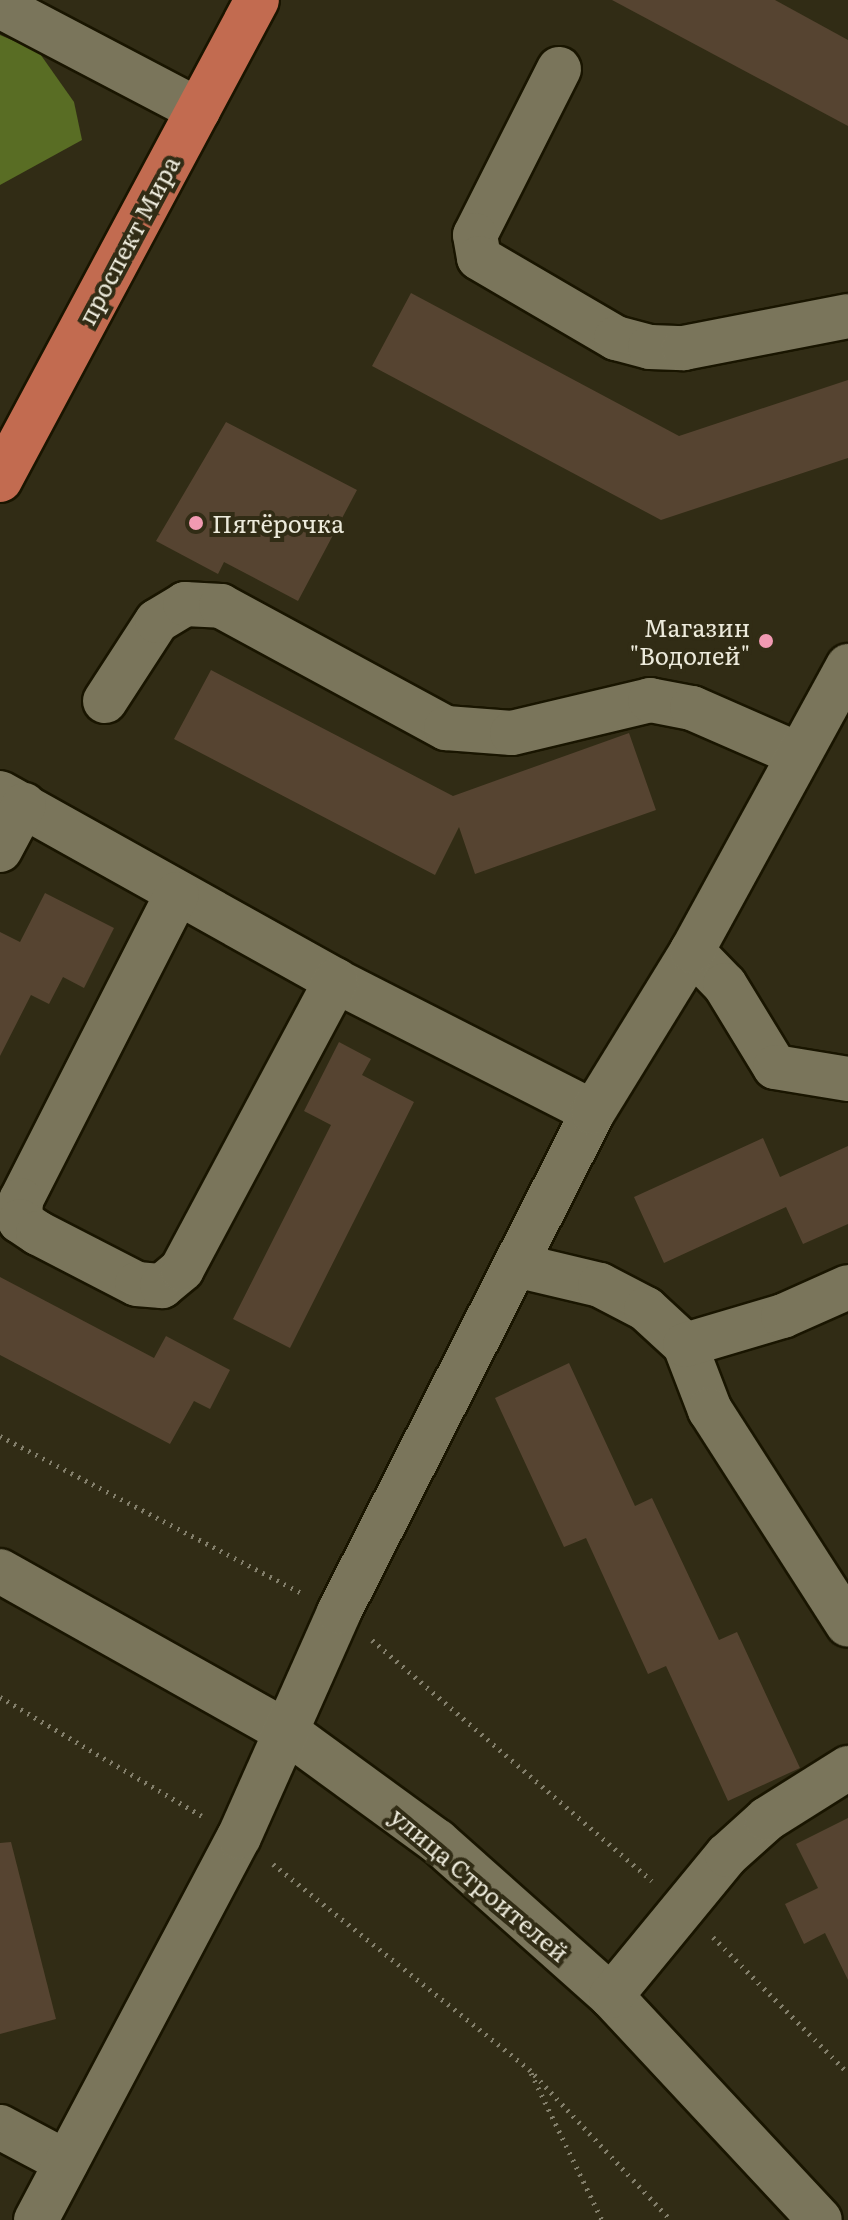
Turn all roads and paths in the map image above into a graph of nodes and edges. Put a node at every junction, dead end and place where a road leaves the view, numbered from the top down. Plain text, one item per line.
1 (257, 0) edge
2 (0, 6) edge
3 (559, 69) dead end
4 (198, 110) junction
5 (848, 316) edge
6 (0, 480) edge
7 (848, 666) edge
8 (105, 701) dead end
9 (795, 753) junction
10 (12, 799) edge
11 (0, 850) edge
12 (177, 894) junction
13 (692, 951) junction
14 (336, 981) junction
15 (848, 1079) edge
16 (593, 1112) junction
17 (516, 1265) junction
18 (848, 1287) edge
19 (685, 1345) junction
20 (0, 1436) edge
21 (0, 1571) edge
22 (339, 1612) junction
23 (848, 1625) edge
24 (0, 1697) edge
25 (290, 1734) junction
26 (848, 1768) edge
27 (239, 1837) junction
28 (683, 1907) junction
29 (611, 1996) junction
30 (529, 2069) junction
31 (848, 2073) edge
32 (0, 2127) edge
33 (66, 2162) junction
34 (36, 2220) edge
35 (602, 2220) edge
36 (671, 2220) edge
37 (820, 2220) edge

1 - 4 main road, проспект Мира
2 - 4 street
3 - 5 street
4 - 6 main road, проспект Мира
7 - 9 street
8 - 9 street
9 - 13 street
10 - 11 street
10 - 12 street
12 - 14 street
12 - 14 street
13 - 15 street
13 - 16 street
14 - 16 street
16 - 17 street
17 - 19 street
17 - 22 street
18 - 19 street
19 - 23 street
20 - 22 path
21 - 25 street, улица Строителей
22 - 25 street
22 - 28 path
24 - 27 path
25 - 27 street
25 - 29 street, улица Строителей
26 - 28 street
27 - 30 path
27 - 33 street
28 - 29 street
28 - 31 path
29 - 37 street, улица Строителей
30 - 35 path
30 - 36 path
32 - 33 street
33 - 34 street

